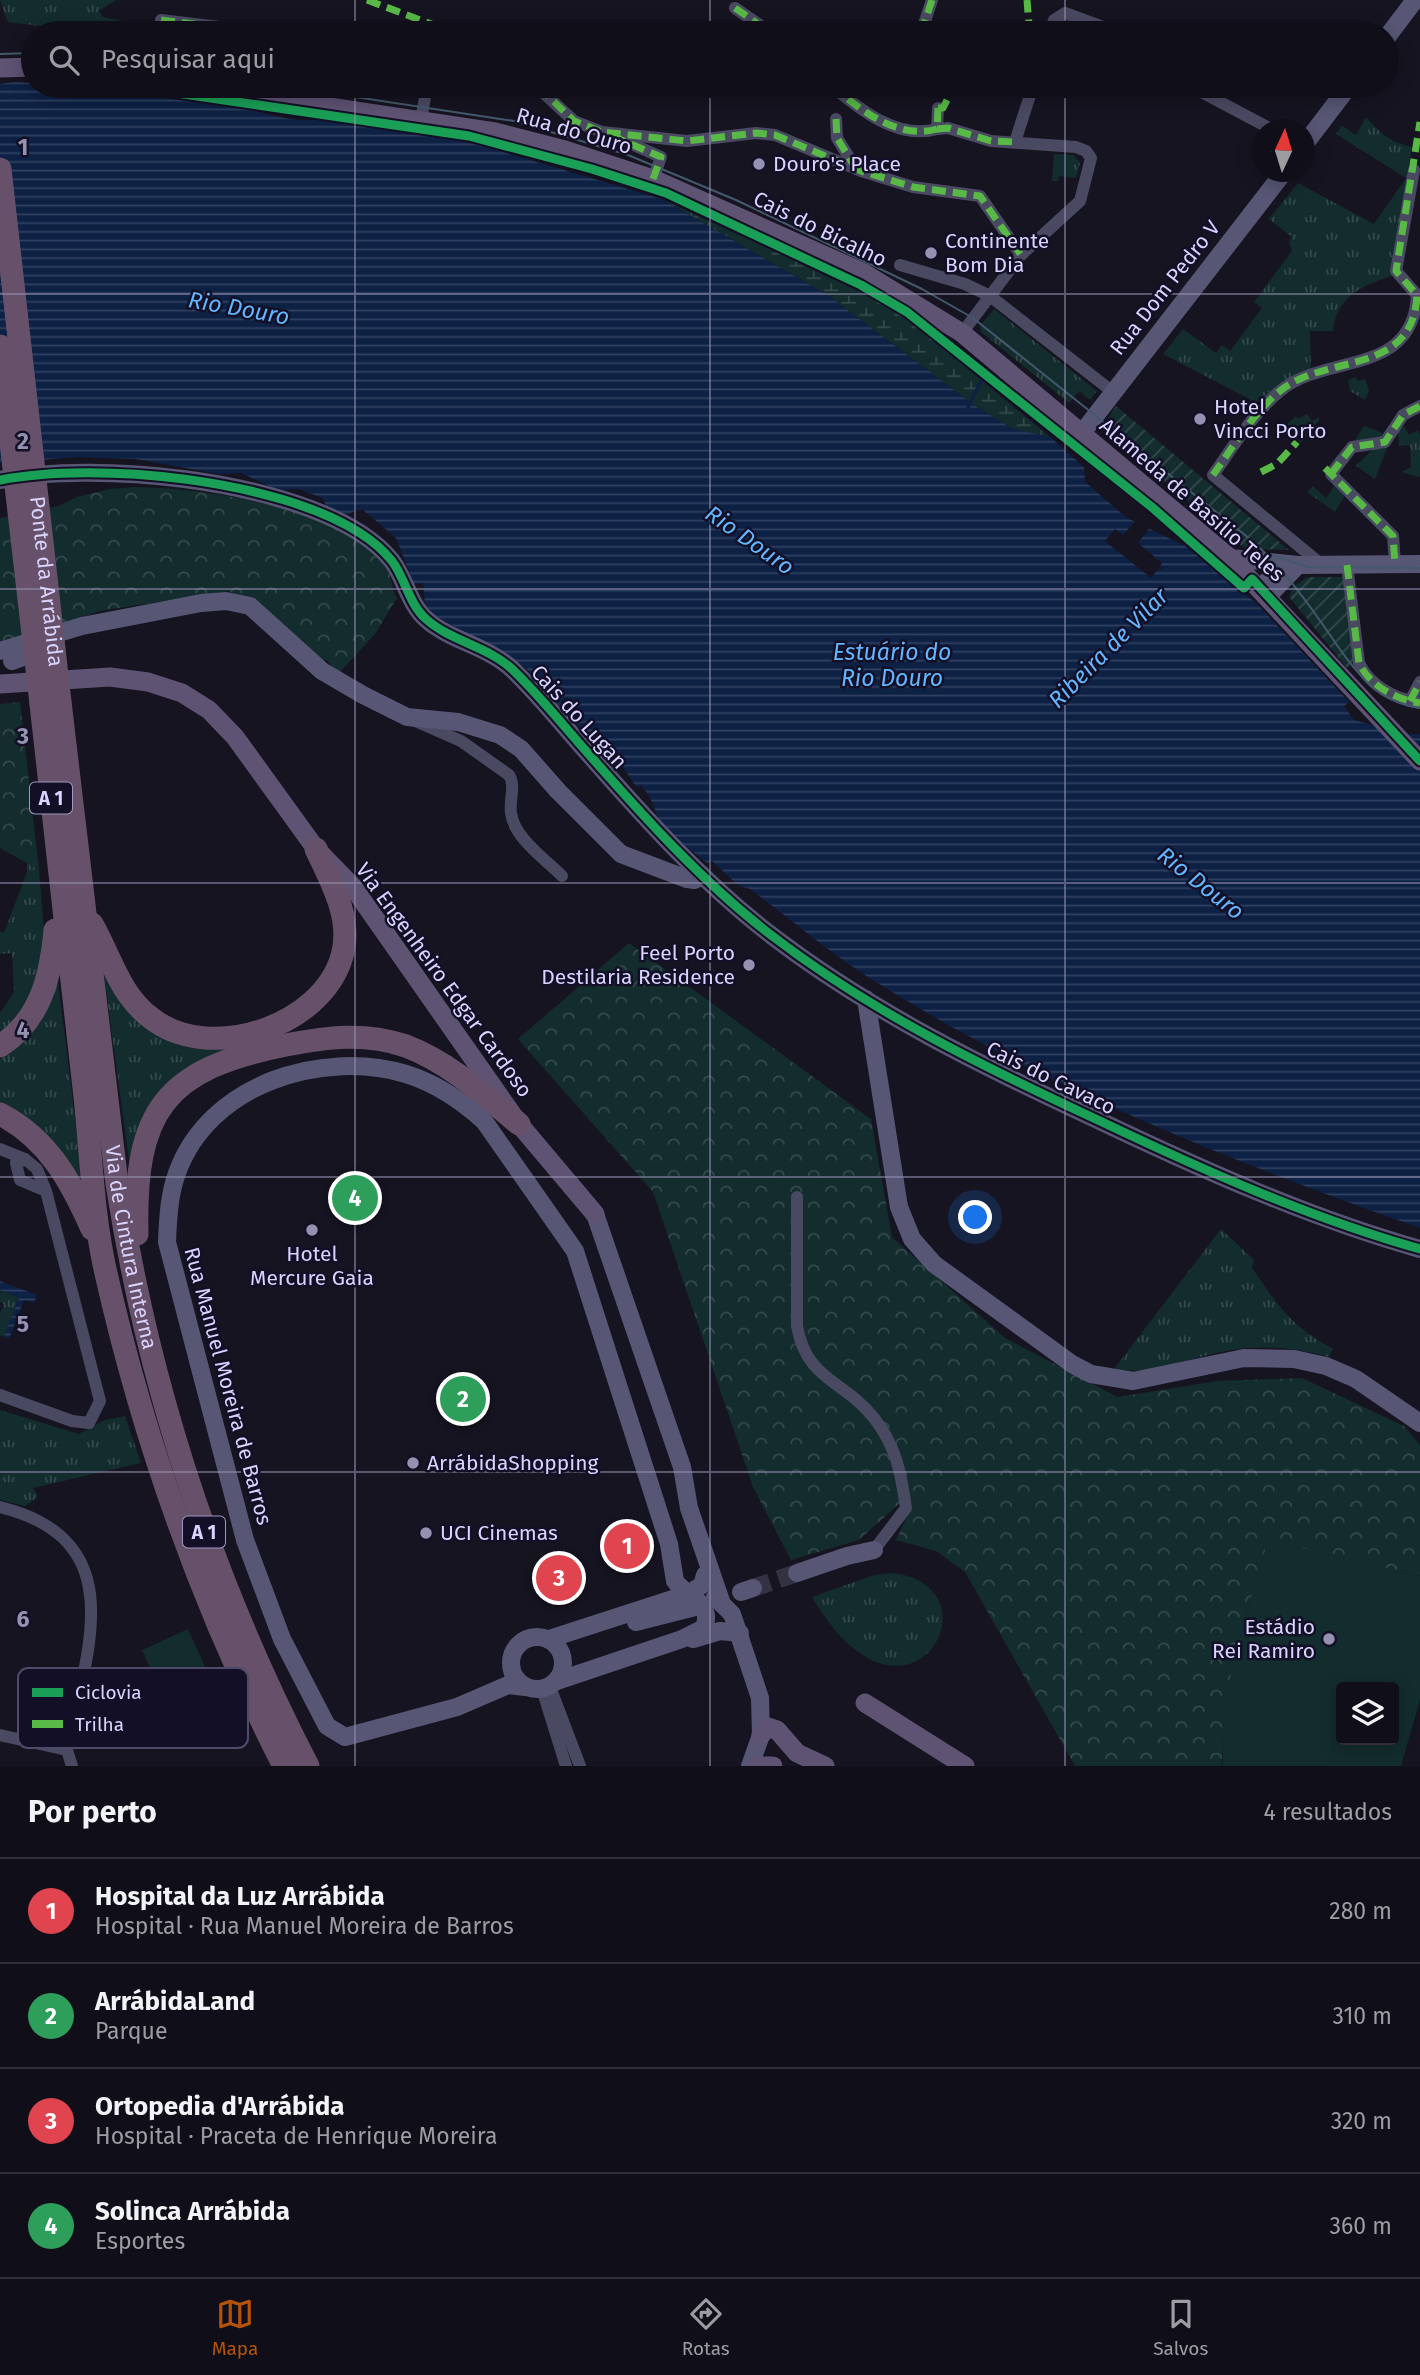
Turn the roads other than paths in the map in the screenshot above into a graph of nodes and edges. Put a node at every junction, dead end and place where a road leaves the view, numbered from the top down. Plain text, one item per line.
1 (932, 0) edge
2 (1415, 0) edge
3 (735, 8) dead end
4 (161, 20) dead end
5 (169, 21) edge
6 (754, 21) edge
7 (925, 21) edge
8 (1054, 21) edge
9 (1087, 21) edge
10 (1399, 21) edge
11 (21, 67) edge
12 (0, 68) edge
13 (272, 98) edge
14 (425, 98) edge
15 (550, 98) edge
16 (849, 98) edge
17 (1029, 98) edge
18 (1213, 98) edge
19 (1340, 98) edge
20 (938, 108) dead end
21 (836, 119) dead end
22 (1252, 119) edge
23 (421, 120) junction
24 (937, 129) junction
25 (1315, 131) edge
26 (602, 132) junction
27 (1015, 142) junction
28 (0, 169) edge
29 (856, 169) junction
30 (1414, 170) dead end
31 (653, 179) junction
32 (1276, 182) edge
33 (1021, 255) junction
34 (900, 265) dead end
35 (990, 296) junction
36 (962, 333) junction
37 (0, 346) edge
38 (1113, 392) junction
39 (1420, 406) edge
40 (1082, 433) junction
41 (0, 480) edge
42 (1230, 558) junction
43 (1395, 564) junction
44 (1420, 564) edge
45 (1293, 565) junction
46 (1323, 565) junction
47 (1347, 565) junction
48 (1264, 592) junction
49 (6, 656) edge
50 (1420, 682) edge
51 (0, 684) edge
52 (1415, 702) edge
53 (51, 703) junction
54 (407, 717) junction
55 (1420, 761) edge
56 (316, 849) junction
57 (701, 874) junction
58 (562, 876) dead end
59 (59, 892) junction
60 (86, 912) junction
61 (866, 999) junction
62 (0, 1046) edge
63 (0, 1114) edge
64 (519, 1124) junction
65 (0, 1149) edge
66 (25, 1159) junction
67 (46, 1191) junction
68 (797, 1197) dead end
69 (595, 1214) joint
70 (1420, 1249) edge
71 (105, 1267) junction
72 (139, 1298) junction
73 (0, 1395) edge
74 (1420, 1423) edge
75 (0, 1507) edge
76 (690, 1508) junction
77 (874, 1550) joint
78 (797, 1573) tunnel mouth
79 (705, 1575) junction
80 (692, 1600) junction
81 (722, 1604) junction
82 (740, 1633) junction
83 (682, 1639) junction
84 (552, 1641) junction
85 (83, 1668) edge
86 (236, 1668) edge
87 (543, 1686) junction
88 (248, 1692) edge
89 (865, 1703) dead end
90 (0, 1735) edge
91 (761, 1735) junction
92 (18, 1739) edge
93 (58, 1748) edge
94 (67, 1750) joint
95 (72, 1766) edge
96 (284, 1766) edge
97 (308, 1766) edge
98 (566, 1766) edge
99 (580, 1766) edge
100 (750, 1766) edge
101 (757, 1766) edge
102 (773, 1766) edge
103 (825, 1766) edge
104 (965, 1766) edge

1 - 7 street
2 - 10 street
3 - 6 street
4 - 5 street
8 - 9 street
11 - 12 main road
13 - 23 main road, Rua do Ouro
14 - 23 street
15 - 26 street
16 - 24 street
17 - 27 street
18 - 22 street
19 - 25 street
20 - 24 street
21 - 29 street
23 - 31 main road, Rua do Ouro
24 - 27 street
26 - 29 street
26 - 31 street
27 - 33 street
28 - 53 highway, Ponte da Arrábida / A 1, bridge
29 - 33 street
30 - 46 street, Alameda de Basílio Teles
31 - 36 main road, Cais do Bicalho
32 - 38 street, Rua Dom Pedro V
33 - 35 street
34 - 35 street, Alameda de Basílio Teles
35 - 36 street
35 - 38 street, Alameda de Basílio Teles
36 - 40 main road, Alameda de Basílio Teles
37 - 53 highway, Ponte da Arrábida / A 1, bridge
38 - 40 street, Rua Dom Pedro V
39 - 43 street
40 - 42 main road, Alameda de Basílio Teles
41 - 57 street, Cais do Lugan
42 - 45 street
42 - 48 main road, Alameda de Basílio Teles
43 - 44 street
43 - 47 street
45 - 46 street
45 - 48 street
46 - 47 street
47 - 52 street
48 - 55 main road, Alameda de Basílio Teles
49 - 54 street
50 - 52 street
51 - 56 main road, Via Engenheiro Edgar Cardoso
53 - 59 highway, Via de Cintura Interna / A 1
53 - 60 highway, Via de Cintura Interna / A 1
54 - 57 street
54 - 58 street
56 - 60 highway
56 - 64 main road, Via Engenheiro Edgar Cardoso
57 - 61 street, Cais do Cavaco
59 - 62 highway
59 - 71 highway, Via de Cintura Interna / A 1
60 - 72 highway, Via de Cintura Interna / A 1
61 - 70 street, Cais do Cavaco
61 - 74 street
63 - 71 highway
64 - 69 main road, Via Engenheiro Edgar Cardoso
64 - 72 highway
65 - 66 street
66 - 67 street
66 - 67 street
67 - 73 street
68 - 77 street
69 - 76 street
71 - 86 highway, Via de Cintura Interna / A 1
72 - 97 highway, Via de Cintura Interna / A 1
75 - 85 street
76 - 79 street
76 - 81 street
77 - 78 street
79 - 80 street
79 - 81 street
80 - 83 street, Rua Manuel Moreira de Barros
80 - 84 street
80 - 87 street, Rua Manuel Moreira de Barros
81 - 82 street
82 - 83 street, Rua Manuel Moreira de Barros
82 - 91 street
83 - 87 street, Rua Manuel Moreira de Barros
84 - 87 street
84 - 87 street
87 - 98 street
87 - 99 street
88 - 96 highway, Via de Cintura Interna / A 1
89 - 104 main road
90 - 92 street
91 - 100 street
91 - 103 main road
93 - 94 street
94 - 95 street
101 - 102 main road

